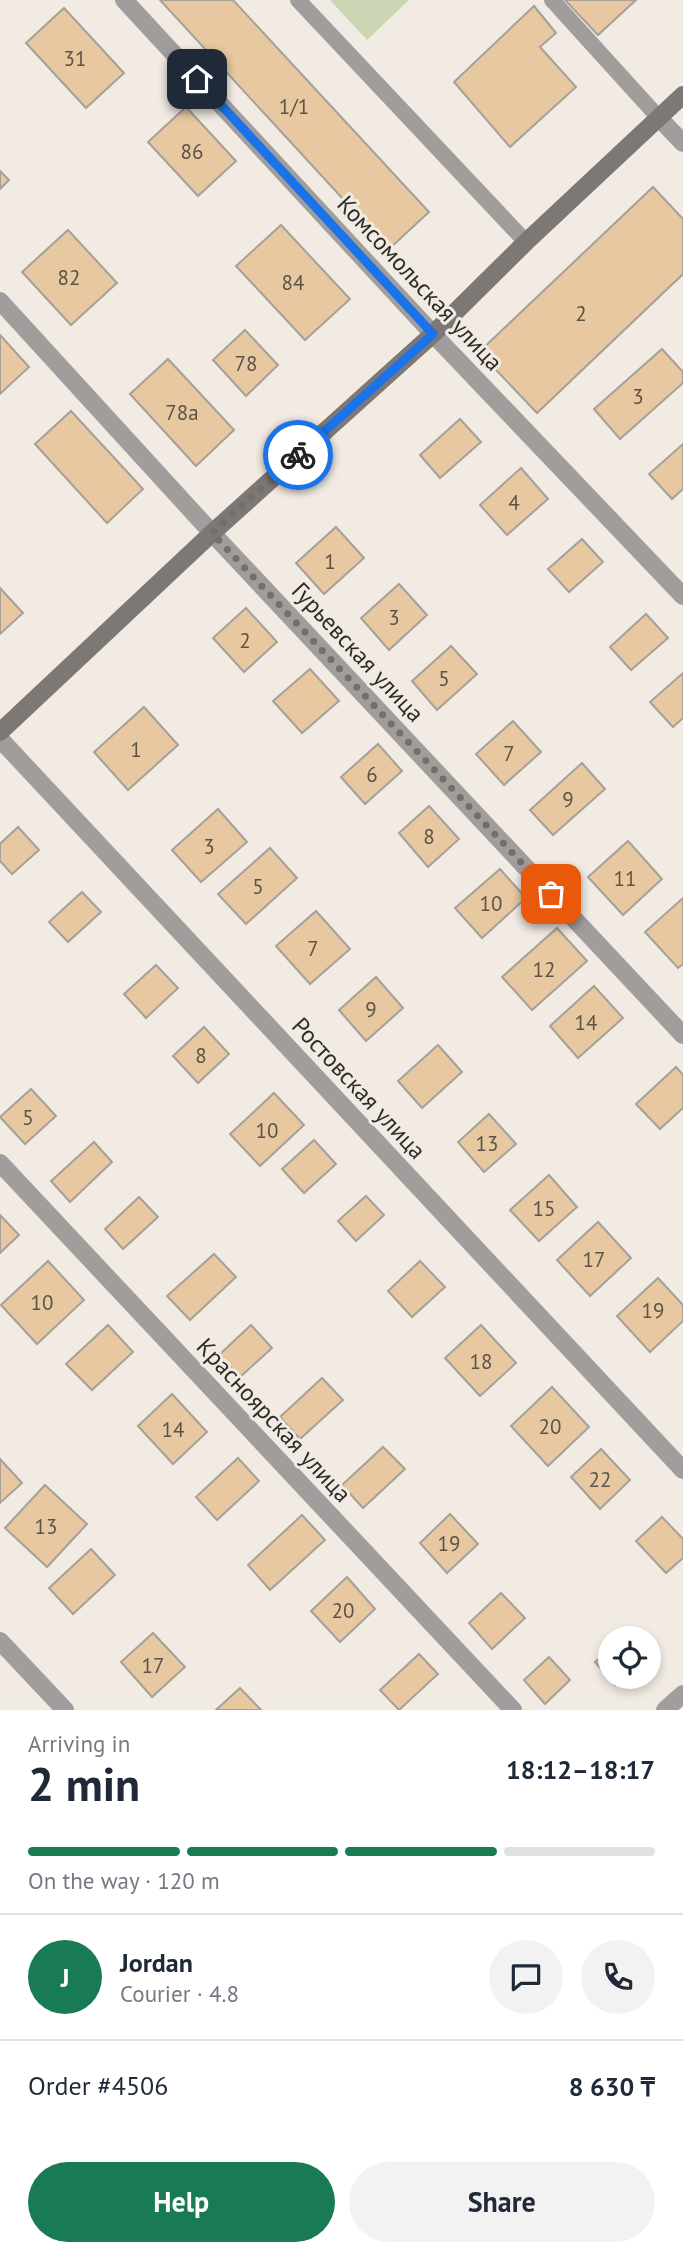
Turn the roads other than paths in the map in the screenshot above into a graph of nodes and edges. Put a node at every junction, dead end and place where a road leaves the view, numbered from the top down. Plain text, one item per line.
1 (124, 0) edge
2 (298, 0) edge
3 (552, 0) edge
4 (683, 95) edge
5 (659, 118) junction
6 (683, 143) edge
7 (526, 242) junction
8 (0, 301) edge
9 (433, 334) junction
10 (212, 533) junction
11 (683, 597) edge
12 (0, 732) edge
13 (0, 739) edge
14 (683, 1035) edge
15 (0, 1163) edge
16 (683, 1470) edge
17 (0, 1641) edge
18 (683, 1694) edge
19 (65, 1710) edge
20 (513, 1710) edge
21 (664, 1710) edge

1 - 9 street, Комсомольская улица
2 - 7 lane
3 - 5 lane
4 - 5 main road
5 - 6 street
5 - 7 main road
7 - 9 main road
8 - 10 street, Гурьевская улица
9 - 10 main road
9 - 11 street, Комсомольская улица
10 - 12 main road
10 - 14 street, Гурьевская улица
13 - 16 street, Ростовская улица
15 - 20 street, Красноярская улица
17 - 19 street
18 - 21 street

